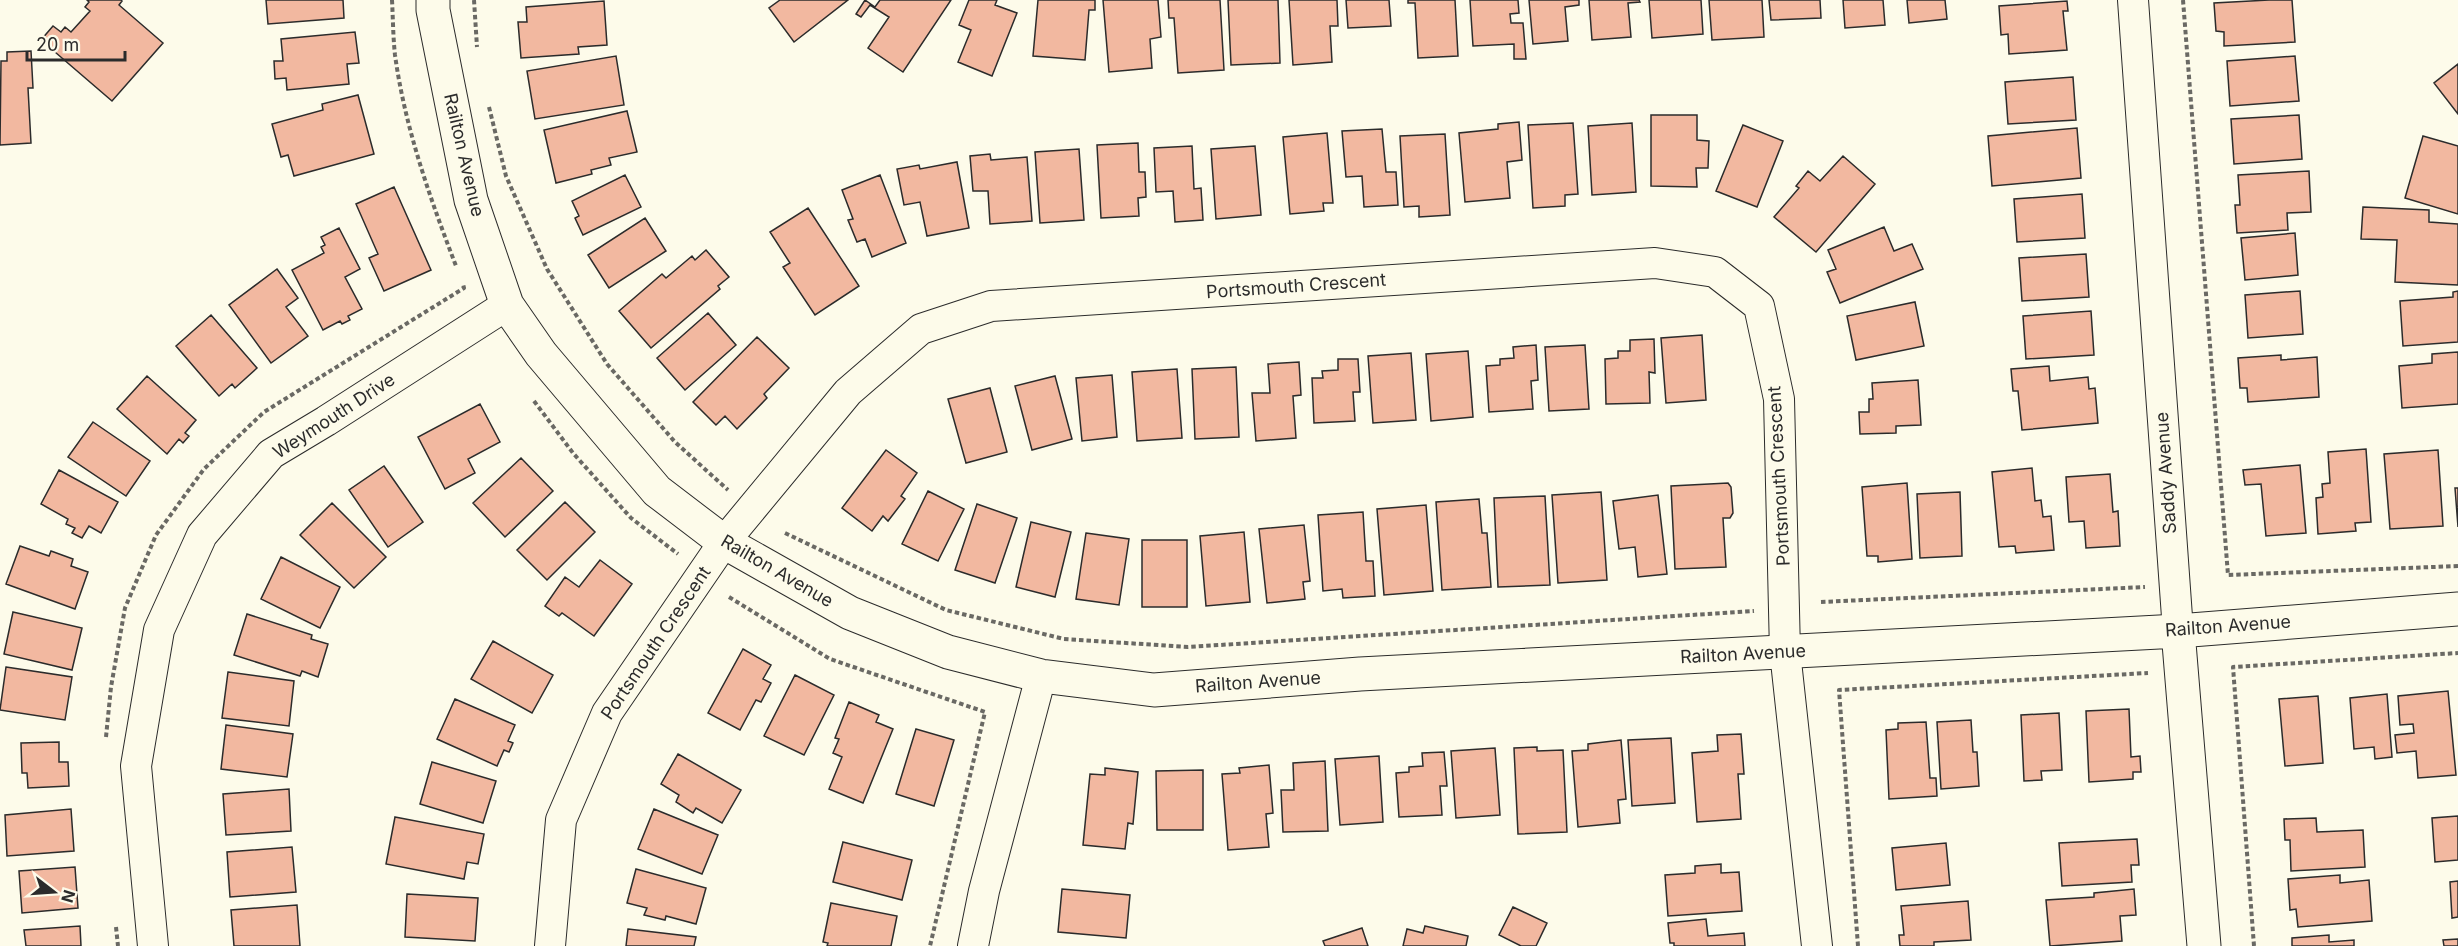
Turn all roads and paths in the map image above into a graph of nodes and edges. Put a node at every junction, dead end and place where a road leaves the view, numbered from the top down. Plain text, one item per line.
1 (433, 0) edge
2 (474, 0) edge
3 (2133, 0) edge
4 (2183, 0) edge
5 (477, 50) dead end
6 (489, 107) dead end
7 (507, 305) junction
8 (730, 491) dead end
9 (784, 533) dead end
10 (724, 542) junction
11 (2458, 566) edge
12 (2146, 586) dead end
13 (729, 597) dead end
14 (1821, 602) dead end
15 (2458, 609) edge
16 (1758, 610) dead end
17 (2178, 631) junction
18 (1785, 652) junction
19 (2458, 653) edge
20 (2151, 673) dead end
21 (1041, 676) junction
22 (153, 946) edge
23 (550, 946) edge
24 (930, 946) edge
25 (974, 946) edge
26 (1817, 946) edge
27 (1858, 946) edge
28 (2204, 946) edge
29 (2254, 946) edge

1 - 7 street, Railton Avenue
2 - 5 path
3 - 17 street, Saddy Avenue
4 - 11 path
6 - 8 path
7 - 10 street, Railton Avenue
7 - 22 street, Weymouth Drive
9 - 16 path
10 - 18 street, Portsmouth Crescent
10 - 21 street, Railton Avenue
10 - 23 street, Portsmouth Crescent
12 - 14 path
13 - 24 path
15 - 17 street, Railton Avenue
17 - 18 street, Railton Avenue
17 - 28 street, Saddy Avenue
18 - 21 street, Railton Avenue
18 - 26 street, Portsmouth Crescent
19 - 29 path
20 - 27 path
21 - 25 street

